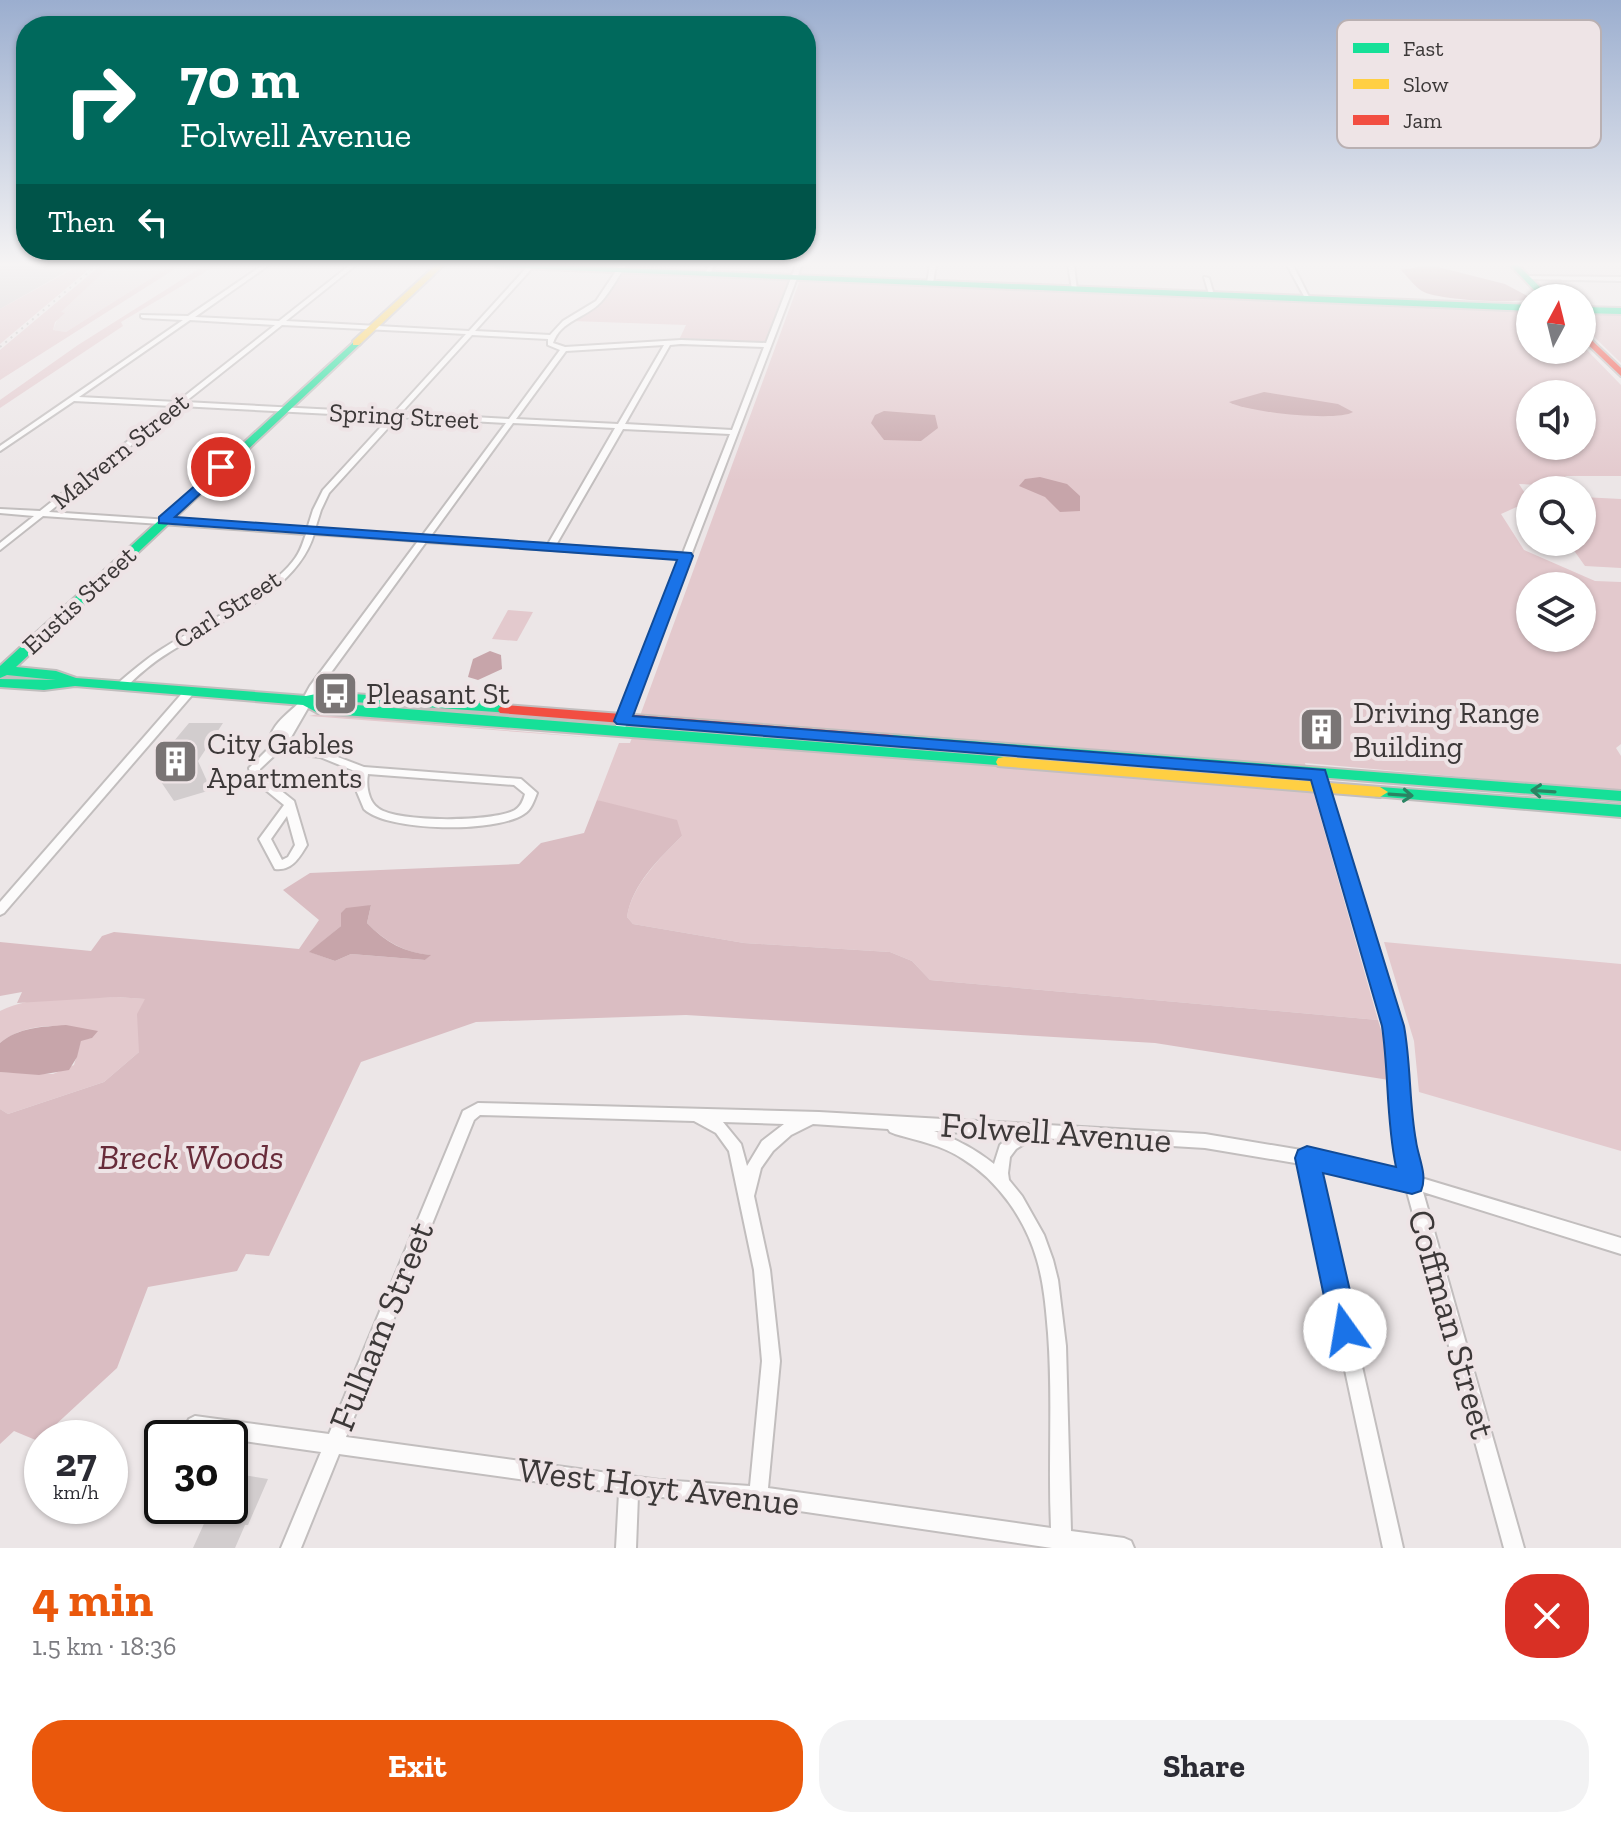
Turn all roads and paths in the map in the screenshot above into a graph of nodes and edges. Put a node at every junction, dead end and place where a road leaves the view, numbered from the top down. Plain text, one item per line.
1 (161, 337) edge
2 (262, 337) edge
3 (362, 337) edge
4 (466, 337) edge
5 (552, 337) edge
6 (771, 337) edge
7 (668, 343) junction
8 (768, 345) junction
9 (1596, 348) edge
10 (564, 349) junction
11 (1621, 373) edge
12 (74, 399) junction
13 (179, 404) junction
14 (283, 410) junction
15 (396, 416) junction
16 (510, 421) junction
17 (621, 426) junction
18 (734, 432) junction
19 (0, 449) edge
20 (0, 511) edge
21 (42, 513) junction
22 (164, 520) junction
23 (311, 530) junction
24 (424, 538) junction
25 (0, 547) edge
26 (551, 547) junction
27 (686, 556) junction
28 (1, 675) edge
29 (121, 686) junction
30 (189, 692) junction
31 (306, 701) junction
32 (620, 727) junction
33 (273, 748) junction
34 (363, 770) junction
35 (1321, 782) junction
36 (1621, 796) edge
37 (290, 804) junction
38 (1621, 811) edge
39 (0, 910) edge
40 (478, 1109) joint
41 (692, 1113) junction
42 (819, 1118) junction
43 (879, 1121) junction
44 (1048, 1130) junction
45 (1307, 1158) junction
46 (1412, 1182) junction
47 (1002, 1184) junction
48 (749, 1207) junction
49 (1621, 1246) edge
50 (248, 1432) edge
51 (333, 1442) junction
52 (629, 1485) junction
53 (758, 1496) junction
54 (1061, 1543) edge
55 (291, 1548) edge
56 (626, 1548) edge
57 (1124, 1548) edge
58 (1393, 1548) edge
59 (1514, 1548) edge

1 - 12 street
2 - 13 street, Malvern Street
3 - 14 street, Eustis Street
4 - 15 street, Carl Street
5 - 10 street
6 - 8 street
7 - 8 street
7 - 10 street
7 - 17 street
8 - 18 street
9 - 11 street
10 - 16 street
12 - 13 street, Spring Street
12 - 19 street
13 - 14 street, Spring Street
13 - 21 street, Malvern Street
14 - 15 street, Spring Street
14 - 22 street, Eustis Street
15 - 16 street, Spring Street
15 - 23 street, Carl Street
16 - 17 street, Spring Street
16 - 24 street
17 - 18 street, Spring Street
17 - 26 street
18 - 27 street
20 - 21 street
21 - 22 street
21 - 25 street, Malvern Street
22 - 23 street
22 - 28 street, Eustis Street
23 - 24 street
23 - 29 street, Carl Street
24 - 26 street
24 - 31 street
26 - 27 street
27 - 32 street
28 - 29 street
29 - 30 street
30 - 31 street
30 - 39 street, Carl Street
31 - 32 street
31 - 33 street
32 - 35 street
33 - 34 street
33 - 37 street
34 - 34 street
36 -> 35 street
35 -> 38 street
35 - 46 street, Coffman Street
37 - 37 street
40 - 41 street, Folwell Avenue
40 - 51 street, Fulham Street
41 - 42 street, Folwell Avenue
41 - 48 street
42 - 43 street, Folwell Avenue
42 - 48 street
43 - 44 street, Folwell Avenue
43 - 47 street
44 - 45 street, Folwell Avenue
44 - 47 street
45 - 46 street, Folwell Avenue
45 - 58 street
46 - 49 street, Folwell Avenue
46 - 59 street, Coffman Street
47 - 54 street
48 - 53 street
50 - 51 street, West Hoyt Avenue
51 - 52 street, West Hoyt Avenue
51 - 55 street, Fulham Street
52 - 53 street, West Hoyt Avenue
52 - 56 street
53 - 54 street, West Hoyt Avenue
54 - 57 street, West Hoyt Avenue

